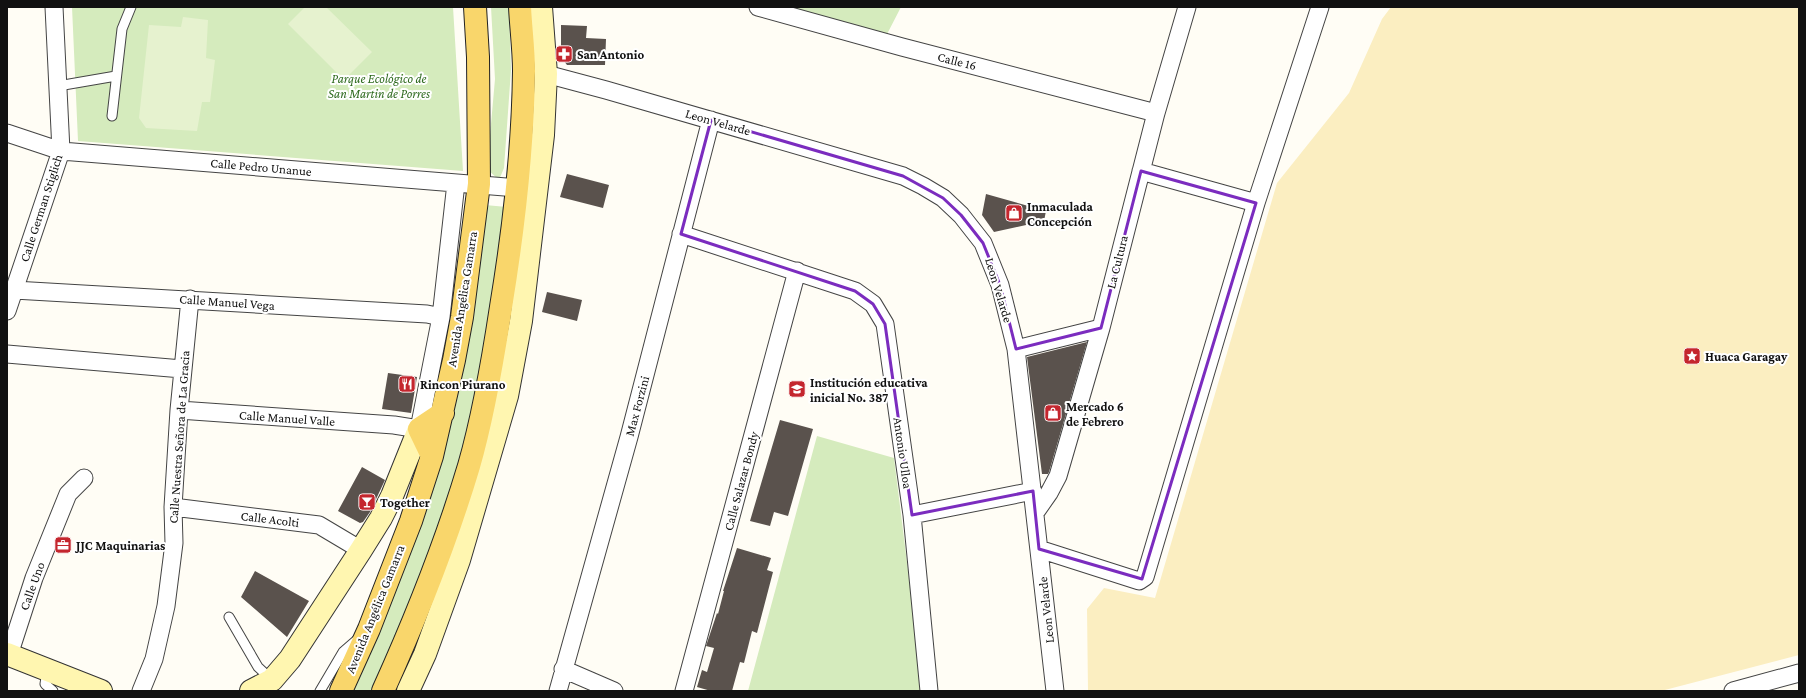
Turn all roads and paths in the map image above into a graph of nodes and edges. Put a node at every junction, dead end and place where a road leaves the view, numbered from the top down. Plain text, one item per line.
1 (54, 7) edge
2 (131, 7) edge
3 (475, 7) edge
4 (520, 7) edge
5 (541, 7) edge
6 (758, 7) edge
7 (1187, 7) edge
8 (1320, 7) edge
9 (524, 69) junction
10 (546, 74) junction
11 (116, 76) junction
12 (58, 86) junction
13 (1156, 113) junction
14 (112, 116) dead end
15 (711, 120) junction
16 (7, 133) edge
17 (60, 151) junction
18 (1141, 171) junction
19 (456, 183) junction
20 (479, 184) junction
21 (518, 188) junction
22 (1256, 203) junction
23 (681, 234) junction
24 (797, 271) junction
25 (14, 290) junction
26 (190, 299) junction
27 (7, 311) edge
28 (441, 317) junction
29 (1101, 328) junction
30 (1016, 348) junction
31 (7, 354) edge
32 (182, 369) junction
33 (179, 410) junction
34 (443, 413) junction
35 (419, 429) junction
36 (432, 456) junction
37 (84, 478) dead end
38 (1033, 491) junction
39 (392, 496) junction
40 (173, 508) junction
41 (415, 508) junction
42 (1035, 513) junction
43 (912, 515) junction
44 (1039, 549) junction
45 (361, 550) junction
46 (229, 617) dead end
47 (369, 629) junction
48 (8, 655) edge
49 (563, 668) junction
50 (47, 670) junction
51 (1799, 673) edge
52 (272, 680) junction
53 (52, 691) edge
54 (101, 691) edge
55 (141, 691) edge
56 (251, 691) edge
57 (320, 691) edge
58 (341, 691) edge
59 (383, 691) edge
60 (408, 691) edge
61 (558, 691) edge
62 (614, 691) edge
63 (684, 691) edge
64 (929, 691) edge
65 (1055, 691) edge
66 (1734, 691) edge

1 - 12 street, Calle German Stiglich
2 - 11 lane
3 - 20 main road, Avenida Angélica Gamarra
4 - 9 main road
5 - 10 main road
6 - 13 street, Calle 16
7 - 13 street, La Cultura
8 - 22 street
9 - 10 main road, Leon Velarde
9 - 21 main road
10 - 15 street, Leon Velarde
10 - 60 main road
11 - 12 lane
11 - 14 lane
12 - 17 street, Calle German Stiglich
13 - 18 street, La Cultura
15 - 23 street, Max Forzini
15 - 30 street, Leon Velarde
16 - 17 street, Calle Pedro Unanue
17 - 19 street, Calle Pedro Unanue
17 - 25 street, Calle German Stiglich
18 - 22 street
18 - 29 street, La Cultura
19 - 20 street, Calle Pedro Unanue
19 - 28 street, Avenida Angélica Gamarra
20 - 21 street, Calle Pedro Unanue
20 - 34 main road, Avenida Angélica Gamarra
21 - 59 main road
22 - 44 street
23 - 24 street, Antonio Ulloa
23 - 49 street, Max Forzini
24 - 43 street, Antonio Ulloa
24 - 63 street, Calle Salazar Bondy
25 - 26 street, Calle Manuel Vega
25 - 27 street, Calle German Stiglich
26 - 28 street, Calle Manuel Vega
26 - 32 street, Calle Nuestra Señora de La Gracia
28 - 35 street, Avenida Angélica Gamarra
29 - 30 street
29 - 42 street, La Cultura
30 - 38 street, Leon Velarde
31 - 32 street
32 - 33 street, Calle Nuestra Señora de La Gracia
33 - 35 street, Calle Manuel Valle
33 - 40 street, Calle Nuestra Señora de La Gracia
34 - 35 main road
34 - 36 main road, Avenida Angélica Gamarra
35 - 36 main road
35 - 39 main road, Avenida Angélica Gamarra
36 - 41 main road, Avenida Angélica Gamarra
37 - 48 street, Calle Uno
38 - 42 street, Leon Velarde
38 - 43 street
39 - 41 street
39 - 45 main road, Avenida Angélica Gamarra
40 - 45 street, Calle Acolti
40 - 55 street, Calle Nuestra Señora de La Gracia
41 - 47 main road, Avenida Angélica Gamarra
42 - 44 street, Leon Velarde
43 - 64 street, Antonio Ulloa
44 - 65 street, Leon Velarde
45 - 52 main road, Avenida Angélica Gamarra
46 - 52 lane
47 - 57 lane
47 - 58 main road, Avenida Angélica Gamarra
48 - 50 main road
49 - 61 street, Max Forzini
49 - 62 street
50 - 53 lane
50 - 54 main road
51 - 66 street
52 - 56 main road, Avenida Angélica Gamarra

